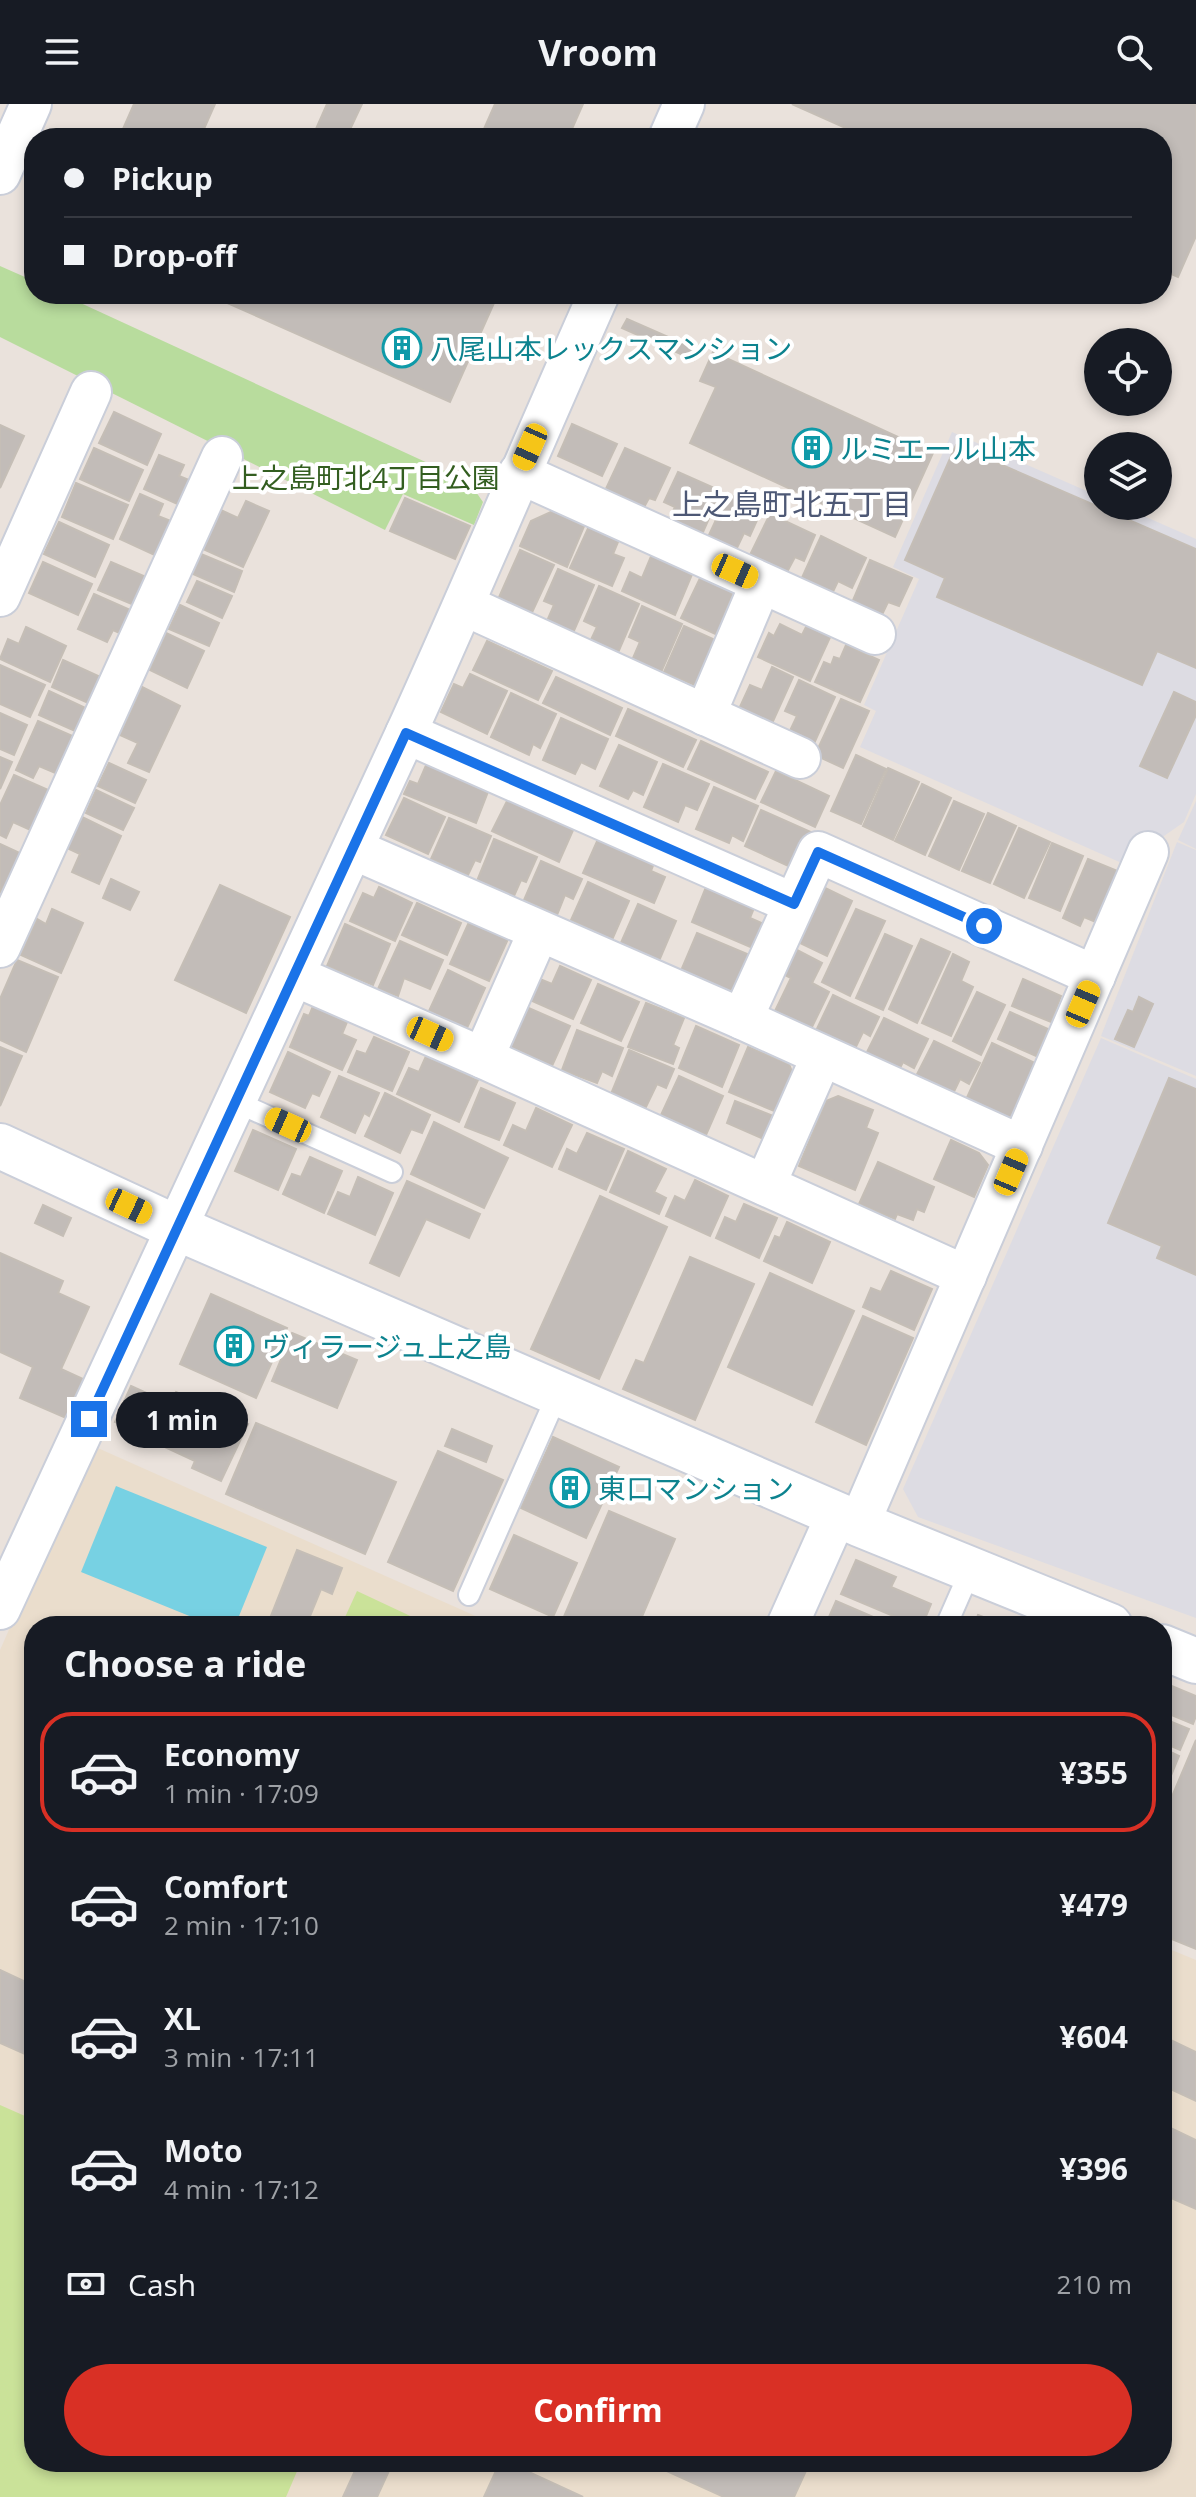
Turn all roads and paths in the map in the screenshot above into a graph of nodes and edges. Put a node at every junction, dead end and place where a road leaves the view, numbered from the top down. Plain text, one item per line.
1 (31, 104) edge
2 (684, 104) edge
3 (673, 128) edge
4 (0, 174) edge
5 (595, 304) edge
6 (91, 392) dead end
7 (222, 457) dead end
8 (519, 473) junction
9 (761, 583) junction
10 (0, 596) edge
11 (464, 605) junction
12 (875, 634) dead end
13 (705, 715) junction
14 (406, 733) junction
15 (800, 758) dead end
16 (353, 849) junction
17 (1148, 852) dead end
18 (794, 904) junction
19 (539, 931) junction
20 (0, 947) edge
21 (295, 976) junction
22 (1095, 976) junction
23 (742, 1019) junction
24 (822, 1056) junction
25 (483, 1058) junction
26 (236, 1102) junction
27 (0, 1146) edge
28 (1022, 1146) junction
29 (392, 1172) dead end
30 (765, 1185) junction
31 (177, 1228) junction
32 (966, 1276) junction
33 (558, 1393) junction
34 (848, 1519) junction
35 (971, 1569) junction
36 (469, 1595) dead end
37 (0, 1609) edge
38 (793, 1616) edge
39 (950, 1616) edge
40 (1086, 1616) edge
41 (1172, 1651) edge
42 (1196, 1661) edge

1 - 4 street
2 - 3 street
5 - 8 street
6 - 10 street
7 - 20 street
8 - 9 street
8 - 11 street
9 - 12 street
9 - 13 street
11 - 13 street
11 - 14 street
13 - 15 street
14 - 16 street
14 - 18 street
16 - 19 street
16 - 21 street
17 - 22 street
18 - 22 street
18 - 23 street
19 - 23 street
19 - 25 street
21 - 25 street
21 - 26 street
22 - 28 street
23 - 24 street
24 - 28 street
24 - 30 street
25 - 30 street
26 - 29 lane
26 - 31 street
27 - 31 street
28 - 32 street
30 - 32 street
31 - 33 street
31 - 37 street
32 - 34 street
33 - 34 street
33 - 36 lane
34 - 35 street
34 - 38 street
35 - 39 lane
35 - 40 street
41 - 42 street

